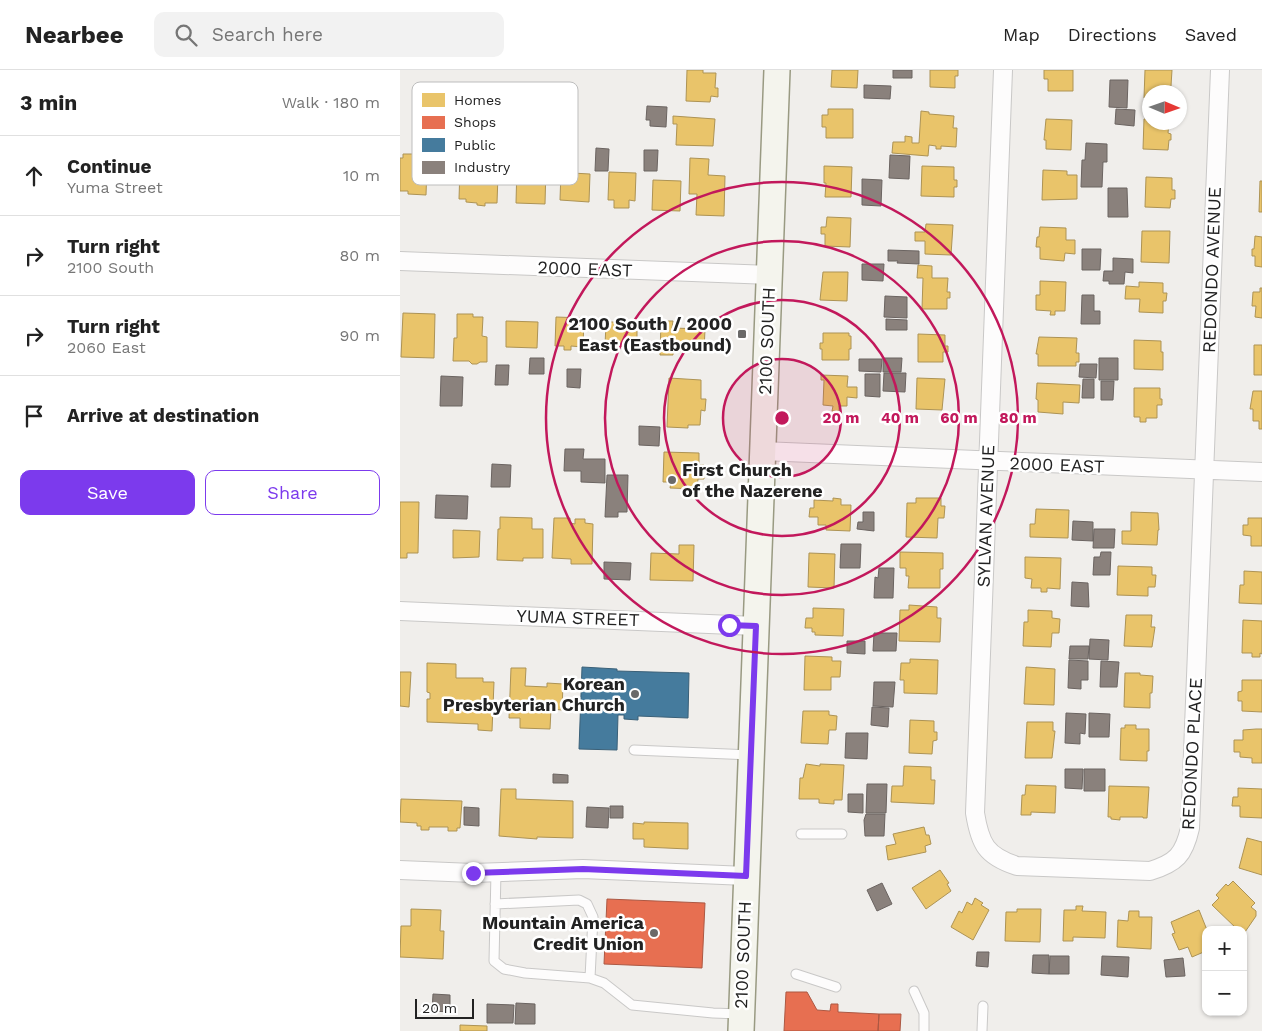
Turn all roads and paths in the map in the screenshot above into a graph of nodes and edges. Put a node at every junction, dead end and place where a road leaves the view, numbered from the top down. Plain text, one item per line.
1 (777, 70) edge
2 (1003, 70) edge
3 (1220, 70) edge
4 (400, 261) edge
5 (769, 275) junction
6 (762, 451) junction
7 (988, 462) junction
8 (1205, 470) junction
9 (1262, 472) edge
10 (400, 611) edge
11 (756, 626) junction
12 (634, 750) dead end
13 (751, 755) junction
14 (975, 813) joint
15 (801, 834) dead end
16 (842, 834) dead end
17 (400, 870) edge
18 (496, 872) junction
19 (746, 876) junction
20 (495, 904) junction
21 (796, 974) dead end
22 (590, 978) junction
23 (836, 987) dead end
24 (914, 990) dead end
25 (983, 1006) dead end
26 (741, 1023) edge
27 (924, 1031) edge
28 (982, 1031) edge

1 - 5 main road, 2100 SOUTH
2 - 7 street, SYLVAN AVENUE
3 - 8 street, REDONDO AVENUE
4 - 5 street, 2000 EAST
5 - 6 main road, 2100 SOUTH
6 - 7 street, 2000 EAST
6 - 11 main road, 2100 SOUTH
7 - 8 street, 2000 EAST
7 - 14 street, SYLVAN AVENUE
8 - 9 street, 2000 EAST
8 - 14 street, REDONDO PLACE
10 - 11 street, YUMA STREET
11 - 13 main road, 2100 SOUTH
12 - 13 lane
13 - 19 main road, 2100 SOUTH
15 - 16 lane
17 - 18 street
18 - 19 street
18 - 20 lane
19 - 26 main road, 2100 SOUTH
20 - 22 lane
20 - 22 lane
21 - 23 lane
22 - 26 lane
24 - 27 lane
25 - 28 lane

